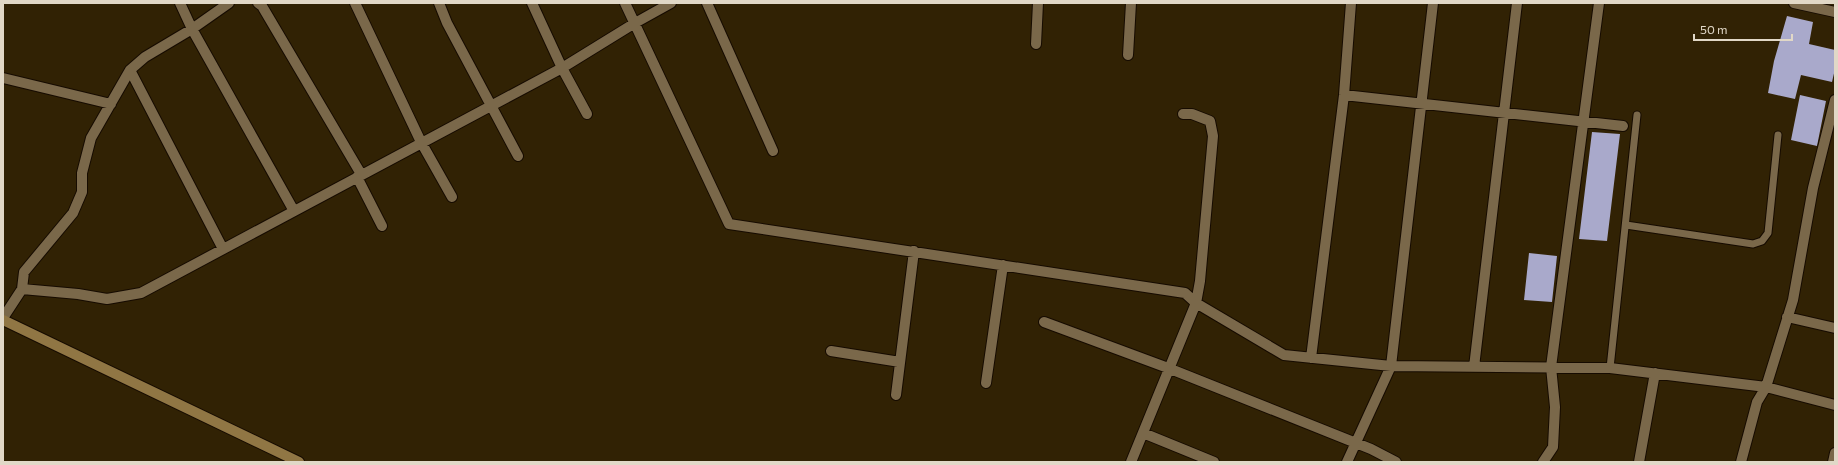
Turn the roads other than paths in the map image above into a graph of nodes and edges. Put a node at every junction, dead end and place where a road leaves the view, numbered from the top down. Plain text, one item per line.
1 (180, 3) edge
2 (229, 3) edge
3 (258, 3) edge
4 (355, 3) edge
5 (439, 3) edge
6 (532, 3) edge
7 (625, 3) edge
8 (671, 3) edge
9 (707, 3) edge
10 (1038, 3) edge
11 (1131, 3) edge
12 (1351, 3) edge
13 (1433, 3) edge
14 (1517, 3) edge
15 (1599, 3) edge
16 (1794, 3) edge
17 (1835, 12) edge
18 (635, 23) junction
19 (192, 29) junction
20 (1036, 44) dead end
21 (1128, 55) dead end
22 (562, 68) junction
23 (130, 70) junction
24 (3, 78) edge
25 (1344, 95) junction
26 (1835, 100) edge
27 (1422, 103) junction
28 (110, 104) junction
29 (490, 105) junction
30 (1503, 112) junction
31 (587, 114) dead end
32 (1183, 114) dead end
33 (1637, 115) dead end
34 (1584, 121) junction
35 (1623, 126) joint
36 (1636, 127) junction
37 (1778, 135) dead end
38 (421, 142) junction
39 (773, 151) dead end
40 (518, 156) dead end
41 (359, 176) junction
42 (452, 197) dead end
43 (294, 211) junction
44 (1626, 225) junction
45 (382, 226) dead end
46 (223, 249) junction
47 (914, 251) junction
48 (1003, 265) junction
49 (22, 289) junction
50 (1196, 303) junction
51 (1787, 317) junction
52 (3, 320) edge
53 (1044, 322) dead end
54 (1835, 328) edge
55 (831, 351) dead end
56 (1311, 358) junction
57 (900, 362) junction
58 (1391, 366) junction
59 (1474, 367) junction
60 (1551, 367) junction
61 (1168, 368) junction
62 (1610, 368) junction
63 (1655, 373) junction
64 (986, 383) dead end
65 (1766, 387) junction
66 (896, 395) dead end
67 (1835, 405) edge
68 (1143, 433) junction
69 (1354, 443) junction
70 (1835, 453) edge
71 (299, 462) edge
72 (1131, 462) edge
73 (1214, 462) edge
74 (1347, 462) edge
75 (1396, 462) edge
76 (1543, 462) edge
77 (1639, 462) edge
78 (1741, 462) edge
79 (1833, 462) edge

1 - 19 street
2 - 19 street
3 - 41 street
4 - 38 street
5 - 29 street
6 - 22 street
7 - 18 street
8 - 18 street
9 - 39 street
10 - 20 street
11 - 21 street
12 - 25 street
13 - 27 street
14 - 30 street
15 - 34 street
16 - 17 street
18 - 22 street
18 - 47 street
19 - 23 street
19 - 43 street
22 - 29 street
22 - 31 street
23 - 28 street
23 - 46 street
24 - 28 street
25 - 27 street
25 - 56 street
26 - 51 street
27 - 30 street
27 - 58 street
28 - 49 street
29 - 38 street
29 - 40 street
30 - 34 street
30 - 59 street
32 - 50 street
33 - 36 lane
34 - 35 street
34 - 60 street
35 - 36 lane
36 - 44 lane
37 - 44 lane
38 - 41 street
38 - 42 street
41 - 43 street
41 - 45 street
43 - 46 street
44 - 62 lane
46 - 49 street
47 - 48 street
47 - 57 street
48 - 50 street
48 - 64 street
49 - 52 street
50 - 56 street
50 - 61 street
51 - 54 street
51 - 65 street
52 - 71 main road
53 - 61 street
55 - 57 street
56 - 58 street
57 - 66 street
58 - 59 street
58 - 69 street
59 - 60 street
60 - 62 street
60 - 76 street
61 - 68 street
61 - 69 street
62 - 63 street
63 - 65 street
63 - 77 street
65 - 67 street
65 - 78 street
68 - 72 street
68 - 73 street
69 - 74 street
69 - 75 street
70 - 79 street

